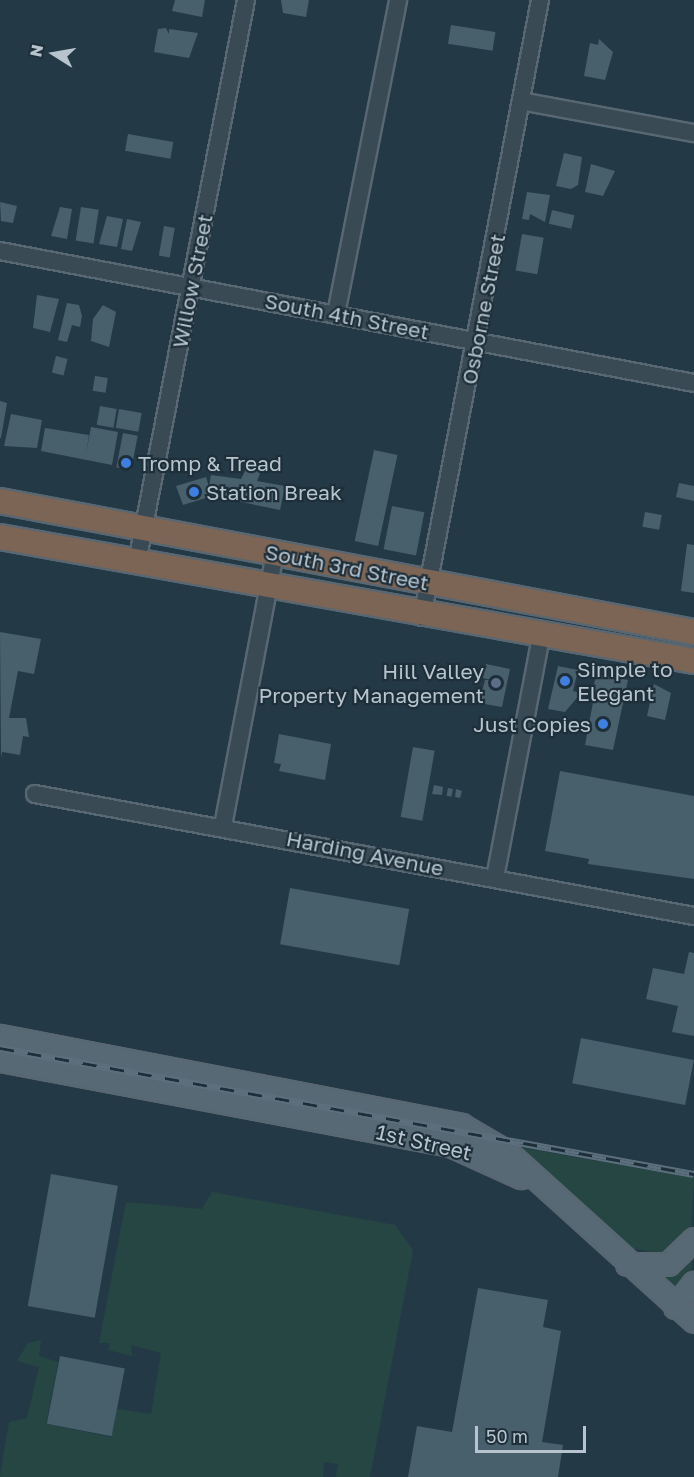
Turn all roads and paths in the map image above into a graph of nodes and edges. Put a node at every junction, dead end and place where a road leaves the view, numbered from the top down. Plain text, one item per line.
1 (246, 0) edge
2 (398, 0) edge
3 (540, 0) edge
4 (521, 101) junction
5 (694, 133) edge
6 (0, 250) edge
7 (191, 287) junction
8 (336, 314) junction
9 (477, 340) junction
10 (694, 383) edge
11 (0, 501) edge
12 (143, 529) junction
13 (0, 537) edge
14 (275, 553) junction
15 (137, 562) junction
16 (431, 583) junction
17 (268, 588) junction
18 (422, 617) junction
19 (694, 632) edge
20 (541, 636) junction
21 (694, 662) edge
22 (34, 794) dead end
23 (223, 826) junction
24 (495, 878) junction
25 (694, 916) edge
26 (0, 1036) edge
27 (0, 1060) edge
28 (549, 1195) junction
29 (694, 1239) edge
30 (627, 1264) junction
31 (694, 1283) edge
32 (688, 1320) edge

1 - 7 street, Willow Street
2 - 8 street
3 - 4 street, Osborne Street
4 - 5 street
4 - 9 street, Osborne Street
6 - 7 street, South 4th Street
7 - 8 street, South 4th Street
7 - 12 street, Willow Street
8 - 9 street, South 4th Street
9 - 10 street, South 4th Street
9 - 16 street, Osborne Street
11 - 12 highway, South 3rd Street
12 - 14 highway, South 3rd Street
12 - 15 street, Willow Street
13 - 15 highway, South 3rd Street
14 - 16 highway, South 3rd Street
14 - 17 street
15 - 17 highway, South 3rd Street
16 - 18 street, Osborne Street
16 - 19 highway, South 3rd Street
17 - 18 highway, South 3rd Street
17 - 23 street
18 - 20 highway, South 3rd Street
20 - 21 highway, South 3rd Street
20 - 24 street
22 - 23 street, Harding Avenue
23 - 24 street, Harding Avenue
24 - 25 street, Harding Avenue
26 - 28 main road, 1st Street
27 - 28 main road, 1st Street
28 - 30 main road
29 - 30 main road
30 - 32 main road
31 - 32 main road

